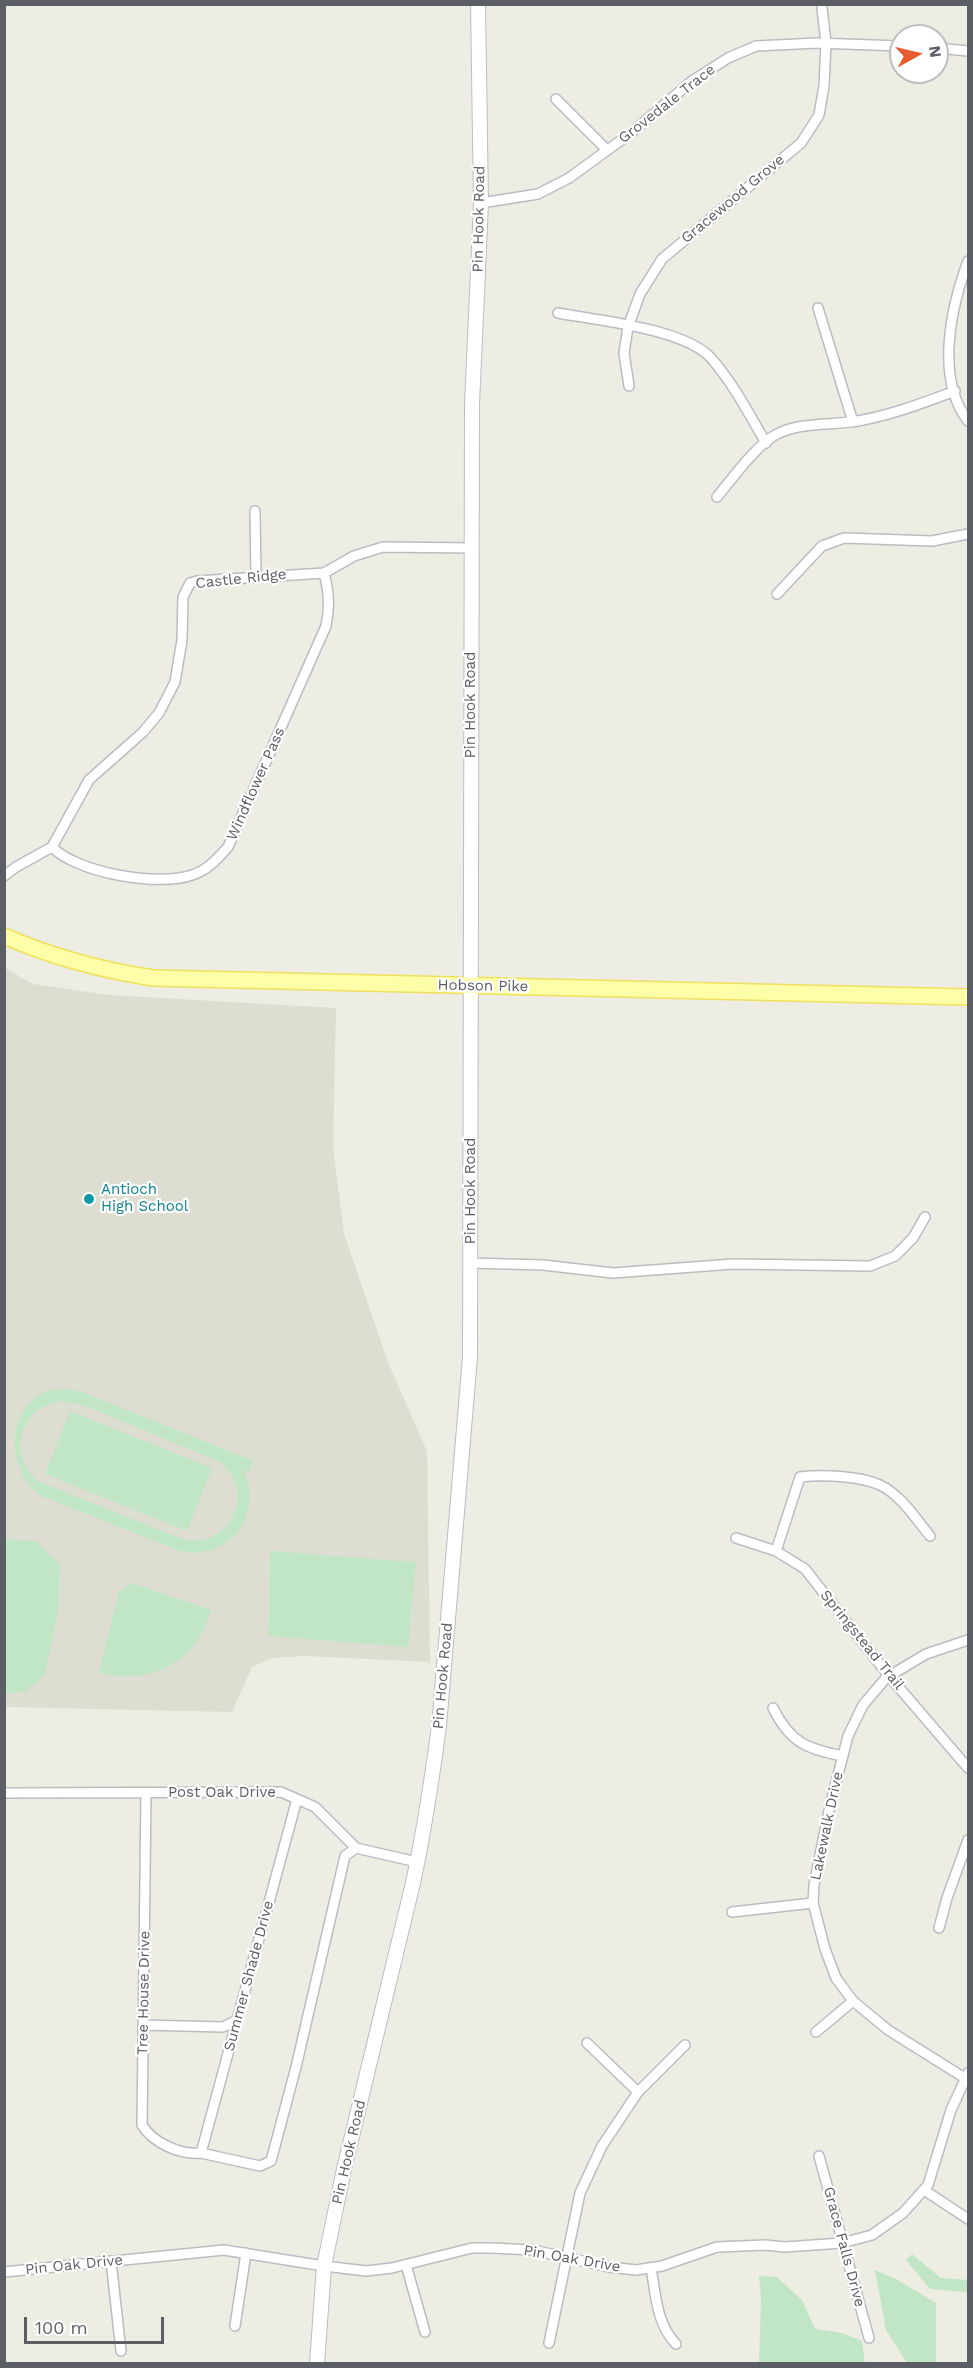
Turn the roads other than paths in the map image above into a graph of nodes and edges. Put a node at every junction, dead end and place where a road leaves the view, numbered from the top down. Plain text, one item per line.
1 (478, 4) edge
2 (822, 8) dead end
3 (826, 43) junction
4 (889, 46) edge
5 (949, 49) edge
6 (969, 51) edge
7 (556, 99) dead end
8 (607, 150) junction
9 (481, 203) junction
10 (969, 261) edge
11 (818, 308) dead end
12 (558, 312) dead end
13 (628, 327) junction
14 (629, 386) dead end
15 (955, 391) junction
16 (969, 421) edge
17 (853, 422) junction
18 (766, 443) junction
19 (717, 497) dead end
20 (255, 511) dead end
21 (969, 534) edge
22 (472, 548) junction
23 (324, 573) junction
24 (256, 576) junction
25 (777, 594) dead end
26 (52, 847) junction
27 (4, 876) edge
28 (4, 936) edge
29 (471, 985) junction
30 (969, 997) edge
31 (925, 1217) dead end
32 (471, 1263) junction
33 (930, 1536) dead end
34 (736, 1538) dead end
35 (776, 1551) junction
36 (969, 1640) edge
37 (889, 1676) junction
38 (773, 1708) dead end
39 (843, 1756) junction
40 (969, 1768) edge
41 (146, 1792) junction
42 (4, 1793) edge
43 (297, 1799) junction
44 (969, 1840) edge
45 (356, 1848) junction
46 (417, 1862) junction
47 (813, 1903) junction
48 (732, 1912) dead end
49 (939, 1928) dead end
50 (853, 2001) junction
51 (237, 2020) junction
52 (143, 2025) junction
53 (816, 2032) dead end
54 (587, 2043) dead end
55 (685, 2045) dead end
56 (967, 2077) edge
57 (638, 2092) junction
58 (201, 2152) junction
59 (819, 2156) dead end
60 (924, 2190) junction
61 (969, 2219) edge
62 (842, 2243) junction
63 (246, 2253) junction
64 (566, 2259) junction
65 (111, 2261) junction
66 (406, 2265) junction
67 (324, 2266) junction
68 (651, 2268) junction
69 (4, 2272) edge
70 (235, 2326) dead end
71 (425, 2332) dead end
72 (869, 2338) dead end
73 (549, 2343) dead end
74 (676, 2344) dead end
75 (121, 2351) dead end
76 (317, 2364) edge

1 - 9 street, Pin Hook Road
2 - 3 street, Gracewood Grove
3 - 4 street, Grovedale Trace
3 - 8 street, Grovedale Trace
3 - 13 street, Gracewood Grove
5 - 6 street
7 - 8 street
8 - 9 street, Grovedale Trace
9 - 22 street, Pin Hook Road
10 - 15 street
11 - 17 street
12 - 13 street
13 - 14 street, Gracewood Grove
13 - 18 street
15 - 16 street
15 - 17 street
17 - 18 street
18 - 19 street
20 - 24 street
21 - 25 street
22 - 23 street, Castle Ridge
22 - 29 street, Pin Hook Road
23 - 24 street, Castle Ridge
23 - 26 street, Windflower Pass
24 - 26 street, Castle Ridge
26 - 27 street
28 - 29 main road, Hobson Pike
29 - 30 main road, Hobson Pike
29 - 32 street, Pin Hook Road
31 - 32 street
32 - 46 street, Pin Hook Road
33 - 35 street
34 - 35 street, Springstead Trail
35 - 37 street, Springstead Trail
36 - 37 street, Lakewalk Drive
37 - 39 street, Lakewalk Drive
37 - 40 street, Springstead Trail
38 - 39 street
39 - 47 street, Lakewalk Drive
41 - 42 street, Post Oak Drive
41 - 43 street, Post Oak Drive
41 - 52 street, Tree House Drive
43 - 45 street, Post Oak Drive
43 - 51 street, Summer Shade Drive
44 - 49 street
45 - 46 street
45 - 58 street, Tree House Drive
46 - 67 street, Pin Hook Road
47 - 48 street
47 - 50 street, Lakewalk Drive
50 - 53 street
50 - 56 street, Lakewalk Drive
51 - 52 street
51 - 58 street, Summer Shade Drive
52 - 58 street, Tree House Drive
54 - 57 street
55 - 57 street
56 - 60 street, Pin Oak Drive
57 - 64 street
59 - 62 street, Grace Falls Drive
60 - 61 street
60 - 62 street, Pin Oak Drive
62 - 68 street, Pin Oak Drive
62 - 72 street, Grace Falls Drive
63 - 65 street, Pin Oak Drive
63 - 67 street, Pin Oak Drive
63 - 70 street
64 - 66 street, Pin Oak Drive
64 - 68 street, Pin Oak Drive
64 - 73 street
65 - 69 street, Pin Oak Drive
65 - 75 street
66 - 67 street, Pin Oak Drive
66 - 71 street
67 - 76 street, Pin Hook Road
68 - 74 street

